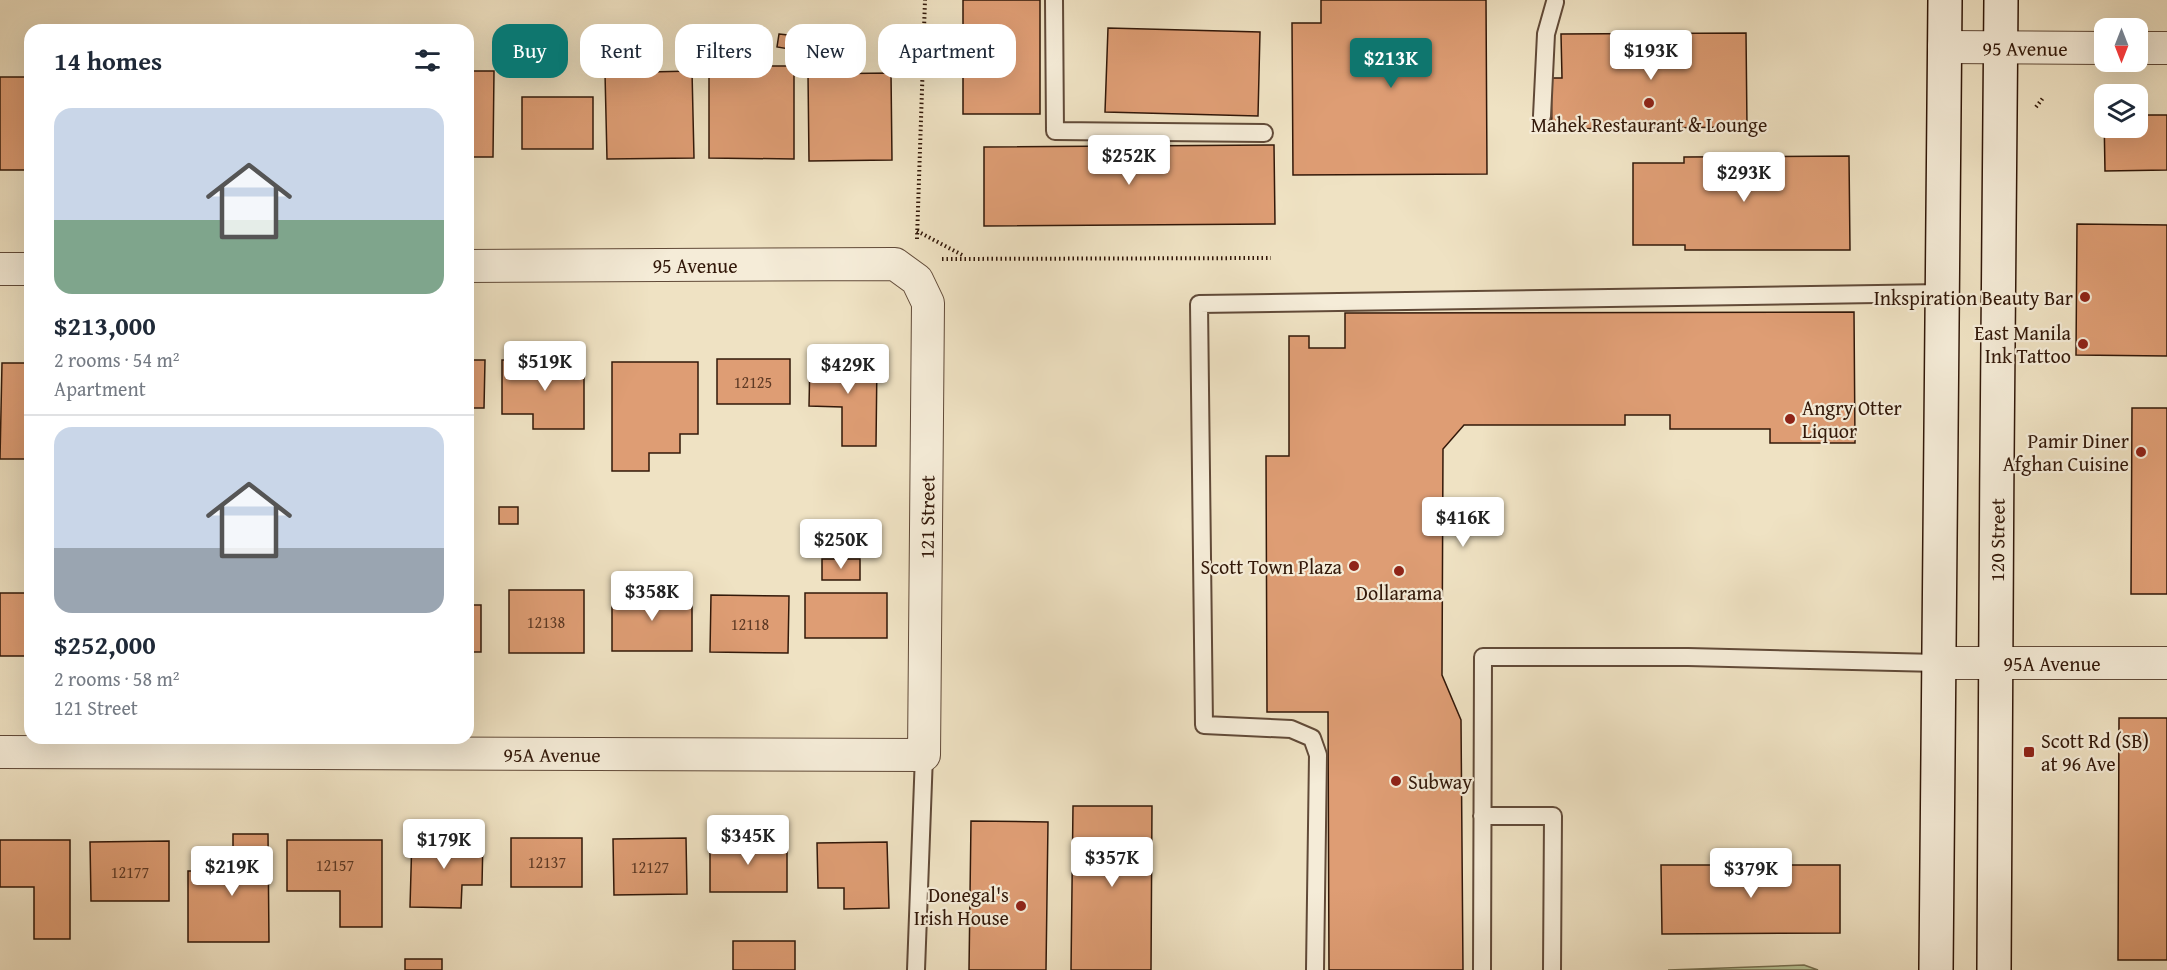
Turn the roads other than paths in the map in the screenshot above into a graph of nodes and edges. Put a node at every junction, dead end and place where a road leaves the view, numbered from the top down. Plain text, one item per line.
1 (1054, 0) edge
2 (1945, 0) edge
3 (2001, 0) edge
4 (1555, 2) dead end
5 (1944, 47) junction
6 (2001, 48) junction
7 (2094, 48) edge
8 (2148, 48) edge
9 (2167, 48) edge
10 (1542, 116) dead end
11 (1264, 133) dead end
12 (474, 266) edge
13 (24, 268) edge
14 (0, 269) edge
15 (926, 272) joint
16 (1944, 293) junction
17 (1997, 661) junction
18 (1938, 663) junction
19 (2167, 663) edge
20 (0, 752) edge
21 (924, 754) junction
22 (1482, 816) junction
23 (916, 970) edge
24 (1315, 970) edge
25 (1482, 970) edge
26 (1552, 970) edge
27 (1936, 970) edge
28 (1994, 970) edge

1 - 11 lane
2 - 5 main road
3 - 6 main road, 120 Street
4 - 10 lane
5 - 6 street, 95 Avenue
5 - 16 main road
6 - 7 street, 95 Avenue
6 - 17 main road, 120 Street
8 - 9 street
12 - 15 street, 95 Avenue
13 - 14 street
15 - 21 street, 121 Street
16 - 18 main road
16 - 24 lane
17 - 18 street, 95A Avenue
17 - 19 street, 95A Avenue
17 - 28 main road, 120 Street
18 - 22 lane
18 - 27 main road
20 - 21 street, 95A Avenue
21 - 23 lane
22 - 25 lane
22 - 26 lane

